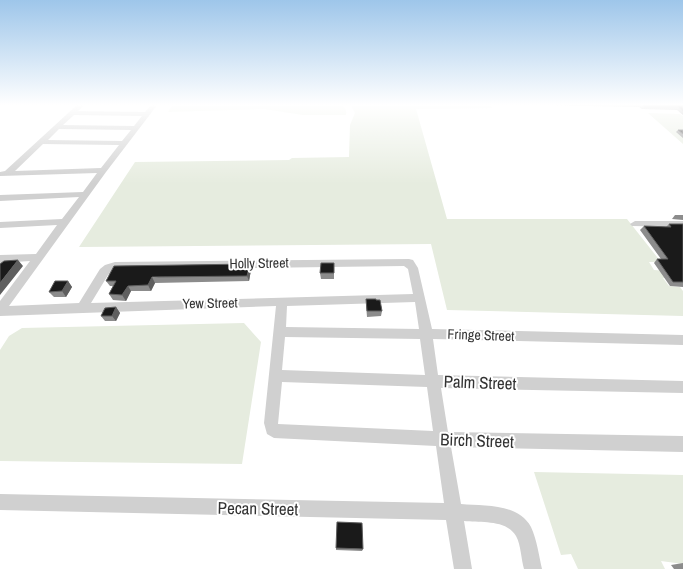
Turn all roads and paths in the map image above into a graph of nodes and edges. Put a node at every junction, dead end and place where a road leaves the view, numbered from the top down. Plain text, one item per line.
1 (54, 131) edge
2 (134, 131) edge
3 (42, 142) junction
4 (125, 143) junction
5 (103, 170) junction
6 (4, 174) edge
7 (86, 194) junction
8 (0, 198) edge
9 (66, 222) junction
10 (635, 224) dead end
11 (683, 224) edge
12 (0, 225) edge
13 (39, 257) junction
14 (0, 259) edge
15 (419, 298) junction
16 (282, 302) junction
17 (82, 307) junction
18 (0, 311) edge
19 (280, 332) junction
20 (425, 334) junction
21 (683, 340) edge
22 (276, 376) junction
23 (432, 380) junction
24 (683, 387) edge
25 (442, 439) junction
26 (683, 444) edge
27 (0, 502) edge
28 (453, 512) junction
29 (462, 569) edge
30 (533, 569) edge

1 - 3 street
2 - 4 street
3 - 4 street
3 - 6 street
4 - 5 street
5 - 6 street
5 - 7 street
7 - 8 street
7 - 9 street
9 - 12 street
9 - 13 street
10 - 11 street
13 - 14 street
13 - 18 street
15 - 16 street, Yew Street
15 - 17 street, Holly Street
15 - 20 street
16 - 17 street, Yew Street
16 - 19 street
17 - 18 street, Yew Street
19 - 20 street, Fringe Street
19 - 22 street
20 - 21 street, Fringe Street
20 - 23 street
22 - 23 street, Palm Street
22 - 25 street, Birch Street
23 - 24 street, Palm Street
23 - 25 street
25 - 26 street, Birch Street
25 - 28 street
27 - 28 street, Pecan Street
28 - 29 street
28 - 30 street, Pecan Street

